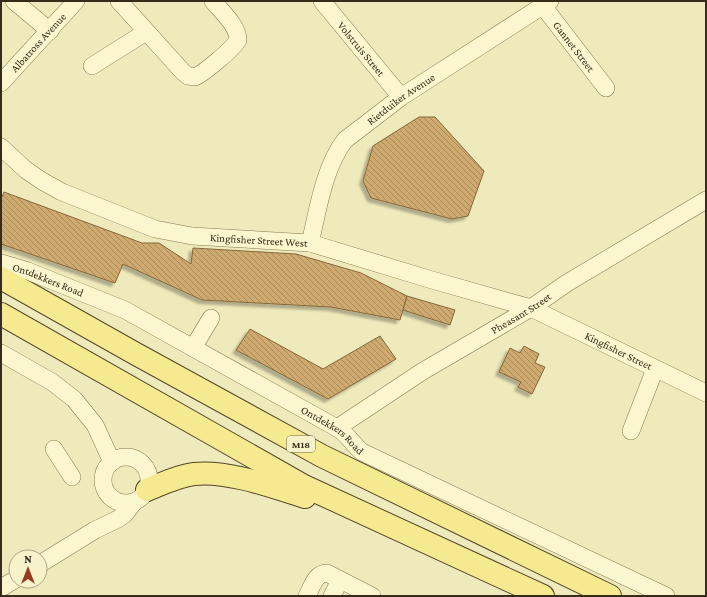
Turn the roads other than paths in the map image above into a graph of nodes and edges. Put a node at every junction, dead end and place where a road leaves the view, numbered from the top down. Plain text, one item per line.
1 (14, 1) edge
2 (76, 1) edge
3 (119, 1) edge
4 (213, 1) edge
5 (322, 1) edge
6 (546, 3) edge
7 (50, 31) junction
8 (146, 32) junction
9 (92, 66) dead end
10 (1, 83) edge
11 (606, 88) dead end
12 (401, 96) junction
13 (1, 147) edge
14 (705, 202) edge
15 (310, 243) junction
16 (1, 263) edge
17 (1, 278) edge
18 (531, 308) junction
19 (2, 315) edge
20 (211, 318) dead end
21 (193, 348) junction
22 (1, 353) edge
23 (655, 368) junction
24 (706, 393) edge
25 (337, 428) junction
26 (631, 431) dead end
27 (54, 449) dead end
28 (115, 460) junction
29 (72, 477) dead end
30 (141, 496) junction
31 (116, 502) junction
32 (355, 510) junction
33 (95, 530) junction
34 (48, 559) edge
35 (340, 580) junction
36 (307, 596) edge
37 (332, 596) edge
38 (371, 596) edge
39 (543, 596) edge
40 (610, 596) edge
41 (666, 596) edge

1 - 7 street
2 - 7 street, Albatross Avenue
3 - 8 street
4 - 8 street
5 - 12 street, Volstruis Street
6 - 11 street, Gannet Street
6 - 12 street, Rietduiker Avenue
7 - 10 street, Albatross Avenue
8 - 9 street
12 - 15 street, Rietduiker Avenue
13 - 15 street, Kingfisher Street West
14 - 18 street, Pheasant Street
15 - 18 street, Kingfisher Street West
16 - 21 street, Ontdekkers Road
17 - 40 main road, Ontdekkers Road / M18
18 - 23 street, Kingfisher Street
18 - 25 street, Pheasant Street
19 - 32 main road
20 - 21 street
21 - 25 street, Ontdekkers Road
22 - 28 street
23 - 24 street, Kingfisher Street
23 - 26 street
25 - 41 street, Ontdekkers Road
27 - 29 street
28 - 30 street
28 - 31 street
30 - 31 street
30 - 32 main road
30 - 33 street
31 - 33 street
32 - 39 main road
33 - 34 street
35 - 36 street
35 - 37 street
35 - 38 street

